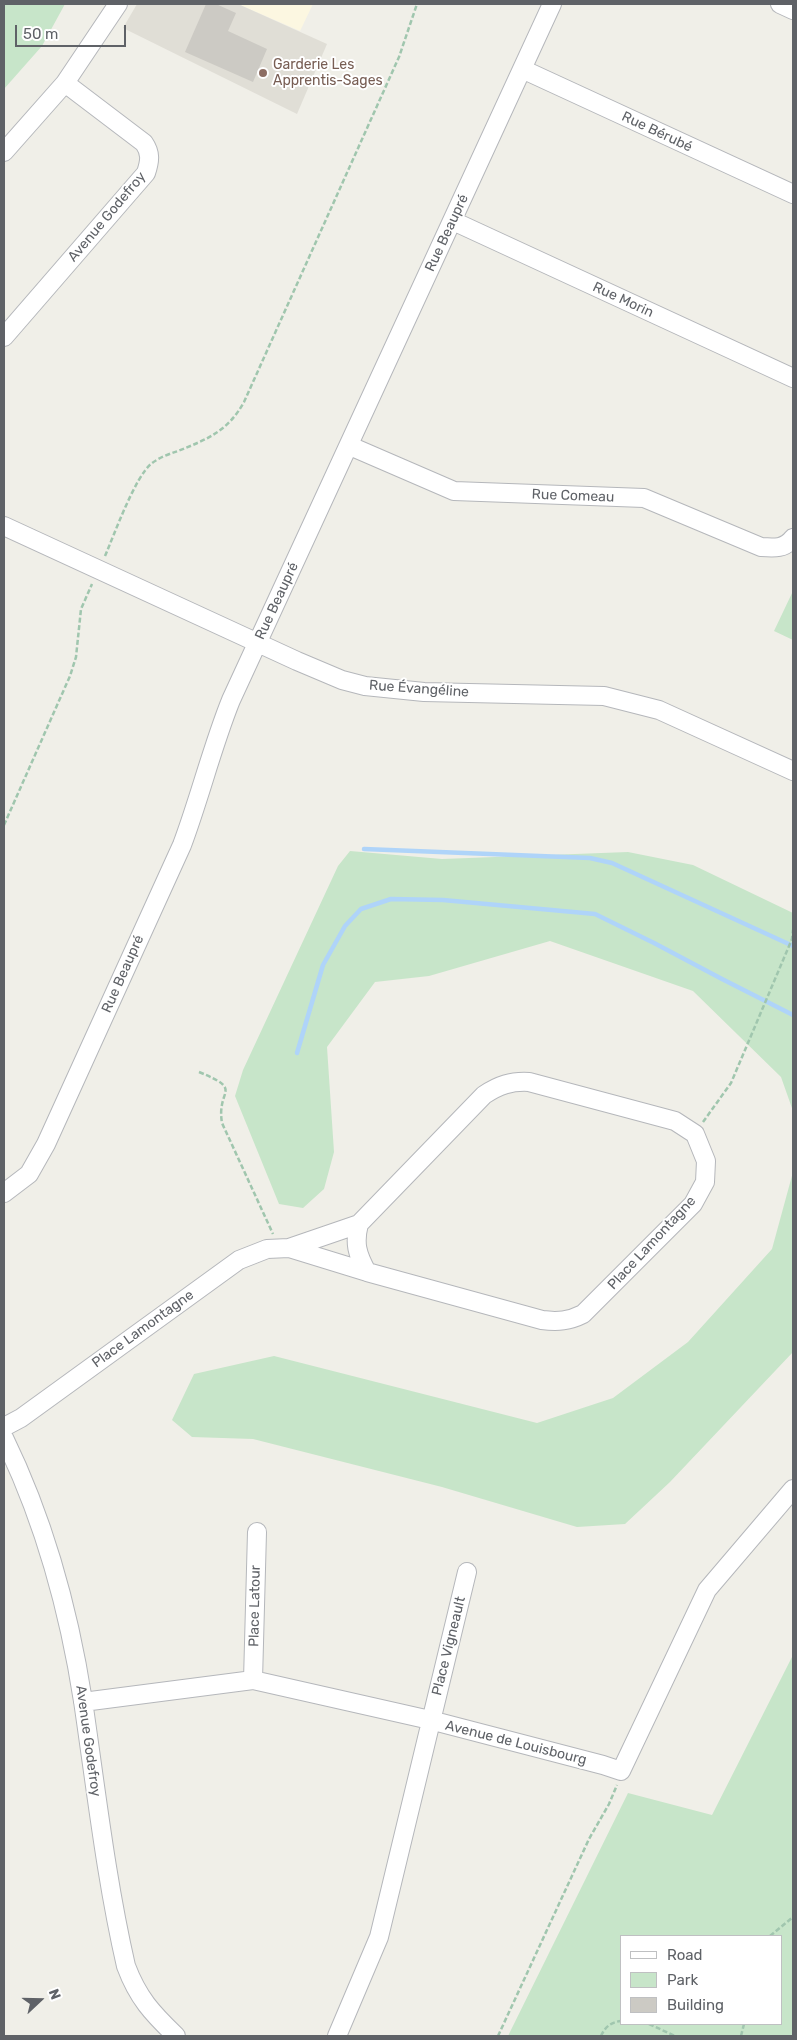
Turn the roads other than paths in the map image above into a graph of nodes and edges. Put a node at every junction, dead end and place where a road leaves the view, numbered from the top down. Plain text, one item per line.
1 (118, 4) edge
2 (552, 4) edge
3 (780, 4) edge
4 (793, 10) edge
5 (522, 70) junction
6 (65, 84) junction
7 (4, 152) edge
8 (793, 194) edge
9 (453, 221) junction
10 (4, 337) edge
11 (793, 378) edge
12 (350, 446) junction
13 (4, 526) edge
14 (793, 538) edge
15 (258, 642) junction
16 (793, 771) edge
17 (4, 1193) edge
18 (359, 1224) junction
19 (289, 1248) junction
20 (367, 1272) junction
21 (4, 1427) edge
22 (4, 1438) edge
23 (793, 1489) edge
24 (257, 1532) dead end
25 (467, 1572) dead end
26 (253, 1680) junction
27 (83, 1702) junction
28 (430, 1720) junction
29 (176, 2036) edge
30 (337, 2036) edge

1 - 6 street
2 - 5 street, Rue Beaupré
3 - 4 street
5 - 8 street, Rue Bérubé
5 - 9 street, Rue Beaupré
6 - 7 street
6 - 10 street, Avenue Godefroy
9 - 11 street, Rue Morin
9 - 12 street, Rue Beaupré
12 - 14 street, Rue Comeau
12 - 15 street, Rue Beaupré
13 - 15 street, Rue Évangéline
15 - 16 street, Rue Évangéline
15 - 17 street, Rue Beaupré
18 - 19 street, Place Lamontagne
18 - 20 street
18 - 20 street, Place Lamontagne
19 - 20 street, Place Lamontagne
19 - 21 street, Place Lamontagne
22 - 27 street, Avenue Godefroy
23 - 28 street, Avenue de Louisbourg
24 - 26 street, Place Latour
25 - 28 street, Place Vigneault
26 - 27 street, Avenue de Louisbourg
26 - 28 street, Avenue de Louisbourg
27 - 29 street, Avenue Godefroy
28 - 30 street

